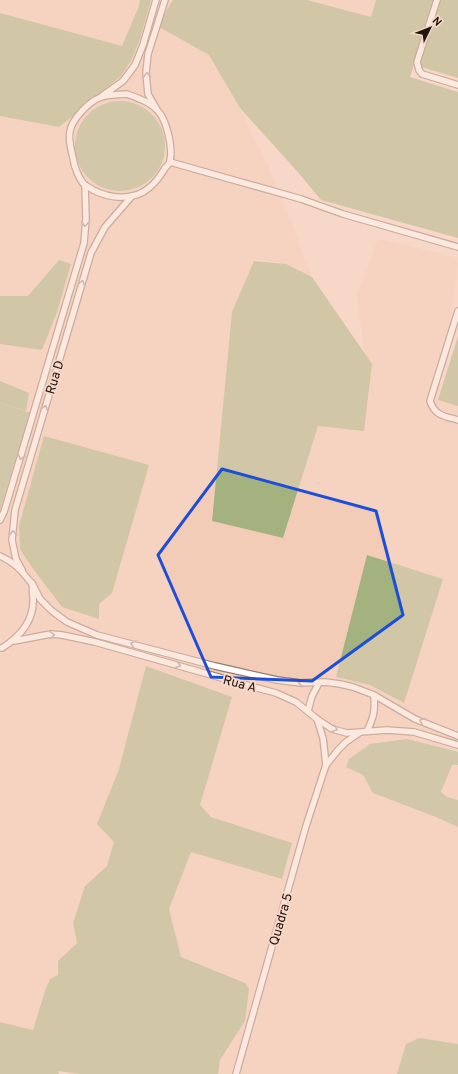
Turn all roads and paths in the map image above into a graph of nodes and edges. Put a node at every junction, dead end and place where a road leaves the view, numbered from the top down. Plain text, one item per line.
1 (156, 0) edge
2 (165, 0) edge
3 (437, 0) edge
4 (458, 85) edge
5 (100, 97) junction
6 (158, 112) junction
7 (170, 162) junction
8 (84, 185) junction
9 (132, 196) junction
10 (458, 247) edge
11 (458, 311) edge
12 (57, 335) junction
13 (66, 338) junction
14 (458, 420) edge
15 (0, 520) edge
16 (0, 556) edge
17 (22, 570) junction
18 (32, 583) junction
19 (14, 641) junction
20 (147, 648) junction
21 (1, 649) edge
22 (146, 656) junction
23 (318, 683) junction
24 (374, 695) junction
25 (308, 711) junction
26 (317, 719) junction
27 (367, 731) junction
28 (359, 732) junction
29 (458, 736) edge
30 (458, 745) edge
31 (326, 765) junction
32 (236, 1074) edge

1 - 5 street
6 -> 2 street
3 - 4 street
5 - 6 street
5 - 8 street
6 - 7 street
7 - 9 street
7 - 10 street
8 - 9 street
8 -> 12 street, Rua D
13 -> 9 street, Rua D
11 - 14 street
12 - 13 street
12 -> 15 street, Rua D
17 -> 13 street, Rua D
16 - 17 street
17 - 18 street, Rua A
18 - 19 street
20 -> 18 street, Rua A
19 - 21 street
19 -> 22 street, Rua A
20 - 22 street
23 -> 20 street, Rua A
22 -> 25 street, Rua A
23 - 24 street, Rua A
23 - 25 street
24 - 27 street
29 -> 24 street, Rua A
25 - 26 street, Rua A
26 -> 28 street, Rua A
26 - 31 street, Quadra 5
27 - 28 street, Rua A
27 - 30 street, Rua A
28 - 31 street, Quadra 5
31 - 32 street, Quadra 5

